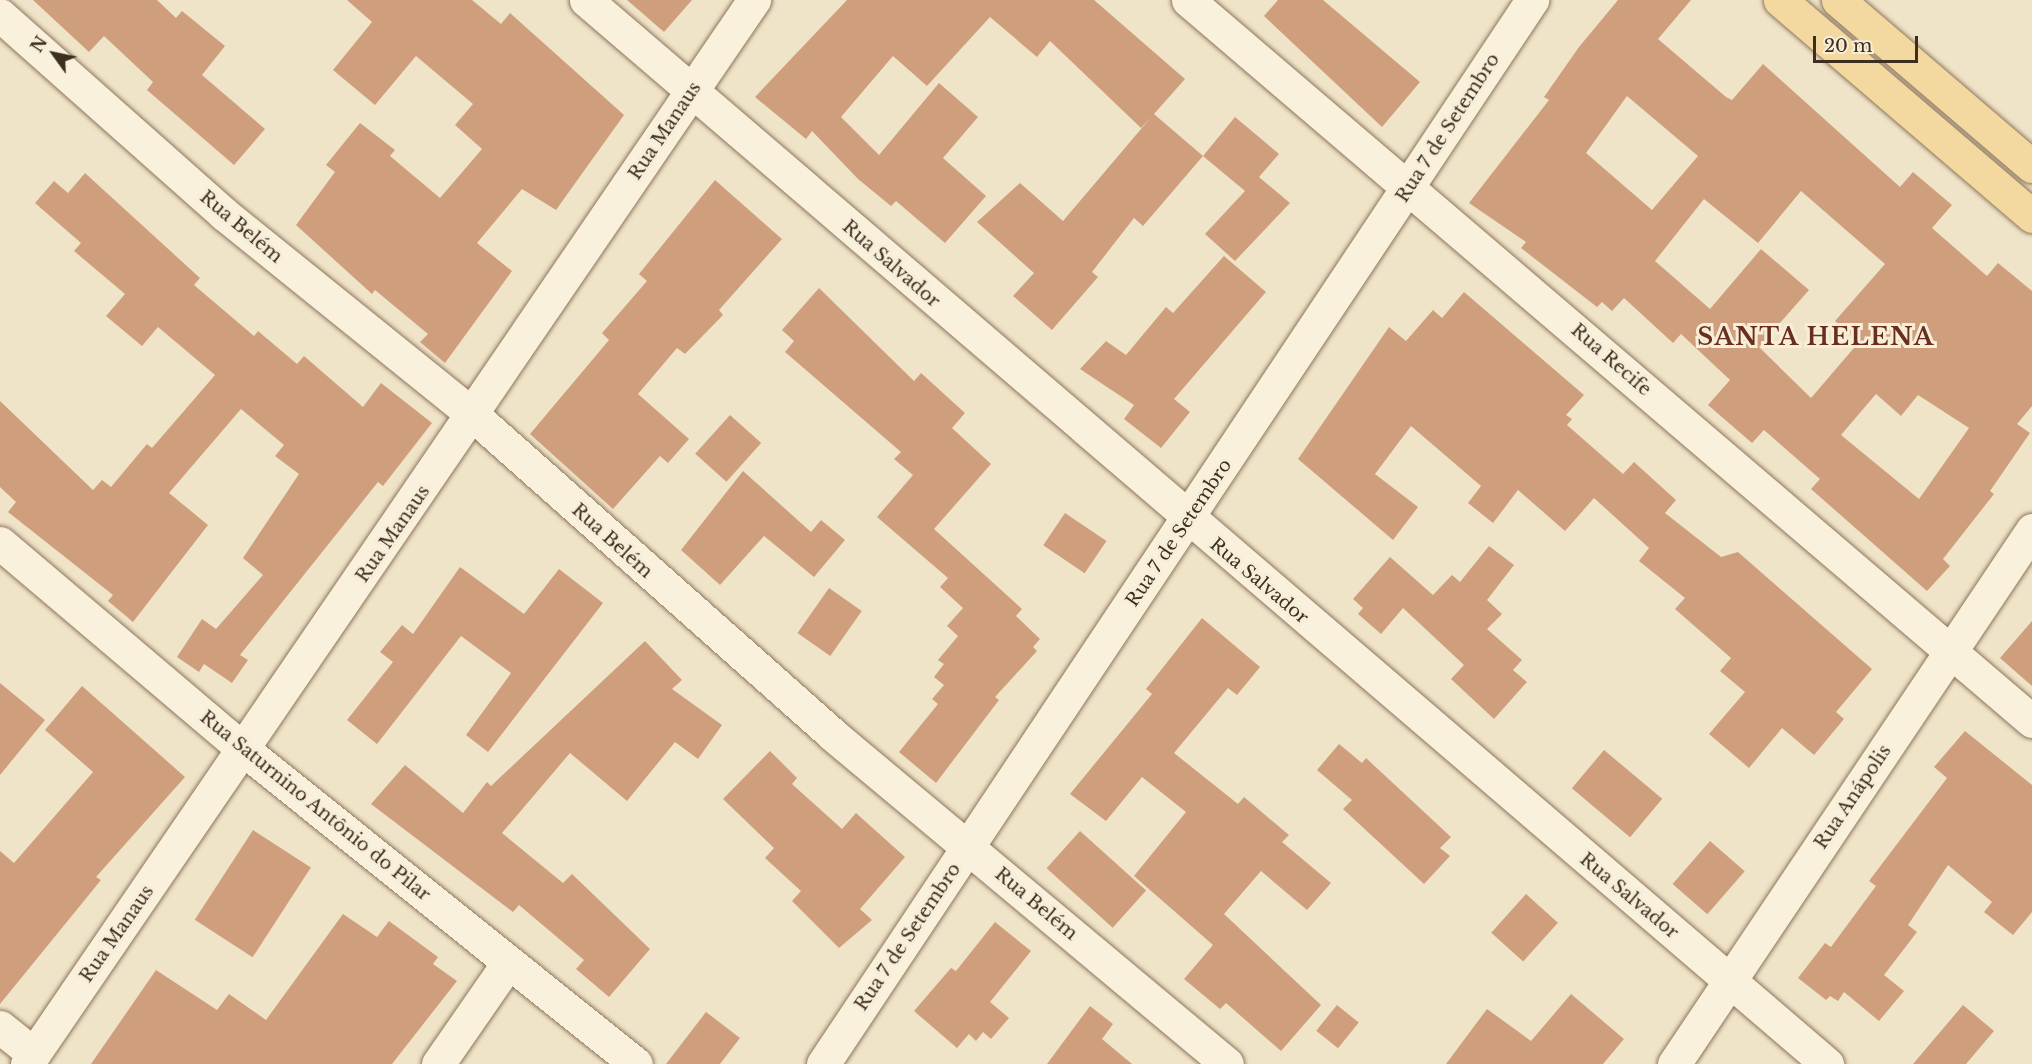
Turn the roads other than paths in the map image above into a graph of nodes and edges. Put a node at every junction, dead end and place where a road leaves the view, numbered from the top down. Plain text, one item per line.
1 (586, 0) edge
2 (754, 0) edge
3 (1188, 0) edge
4 (1532, 0) edge
5 (1780, 0) edge
6 (1838, 0) edge
7 (0, 15) edge
8 (692, 92) junction
9 (2032, 166) edge
10 (1409, 187) junction
11 (2032, 216) edge
12 (474, 416) junction
13 (1187, 520) junction
14 (2032, 530) edge
15 (0, 543) edge
16 (1951, 652) junction
17 (2032, 721) edge
18 (244, 750) junction
19 (968, 847) junction
20 (508, 963) junction
21 (1730, 981) junction
22 (0, 1027) edge
23 (30, 1059) edge
24 (438, 1064) edge
25 (636, 1064) edge
26 (823, 1064) edge
27 (1227, 1064) edge
28 (1674, 1064) edge
29 (1827, 1064) edge

1 - 8 street, Rua Salvador
2 - 8 street, Rua Manaus
3 - 10 street, Rua Recife
4 - 10 street, Rua 7 de Setembro
5 - 11 main road
6 - 9 main road
7 - 12 street, Rua Belém
8 - 12 street, Rua Manaus
8 - 13 street, Rua Salvador
10 - 13 street, Rua 7 de Setembro
10 - 16 street, Rua Recife
12 - 18 street, Rua Manaus
12 - 19 street, Rua Belém
13 - 19 street, Rua 7 de Setembro
13 - 21 street, Rua Salvador
14 - 16 street, Rua Anápolis
15 - 18 street, Rua Saturnino Antônio do Pilar
16 - 17 street, Rua Recife
16 - 21 street, Rua Anápolis
18 - 20 street, Rua Saturnino Antônio do Pilar
18 - 23 street, Rua Manaus
19 - 26 street, Rua 7 de Setembro
19 - 27 street, Rua Belém
20 - 24 street
20 - 25 street, Rua Saturnino Antônio do Pilar
21 - 28 street, Rua Anápolis
21 - 29 street, Rua Salvador
22 - 23 street

